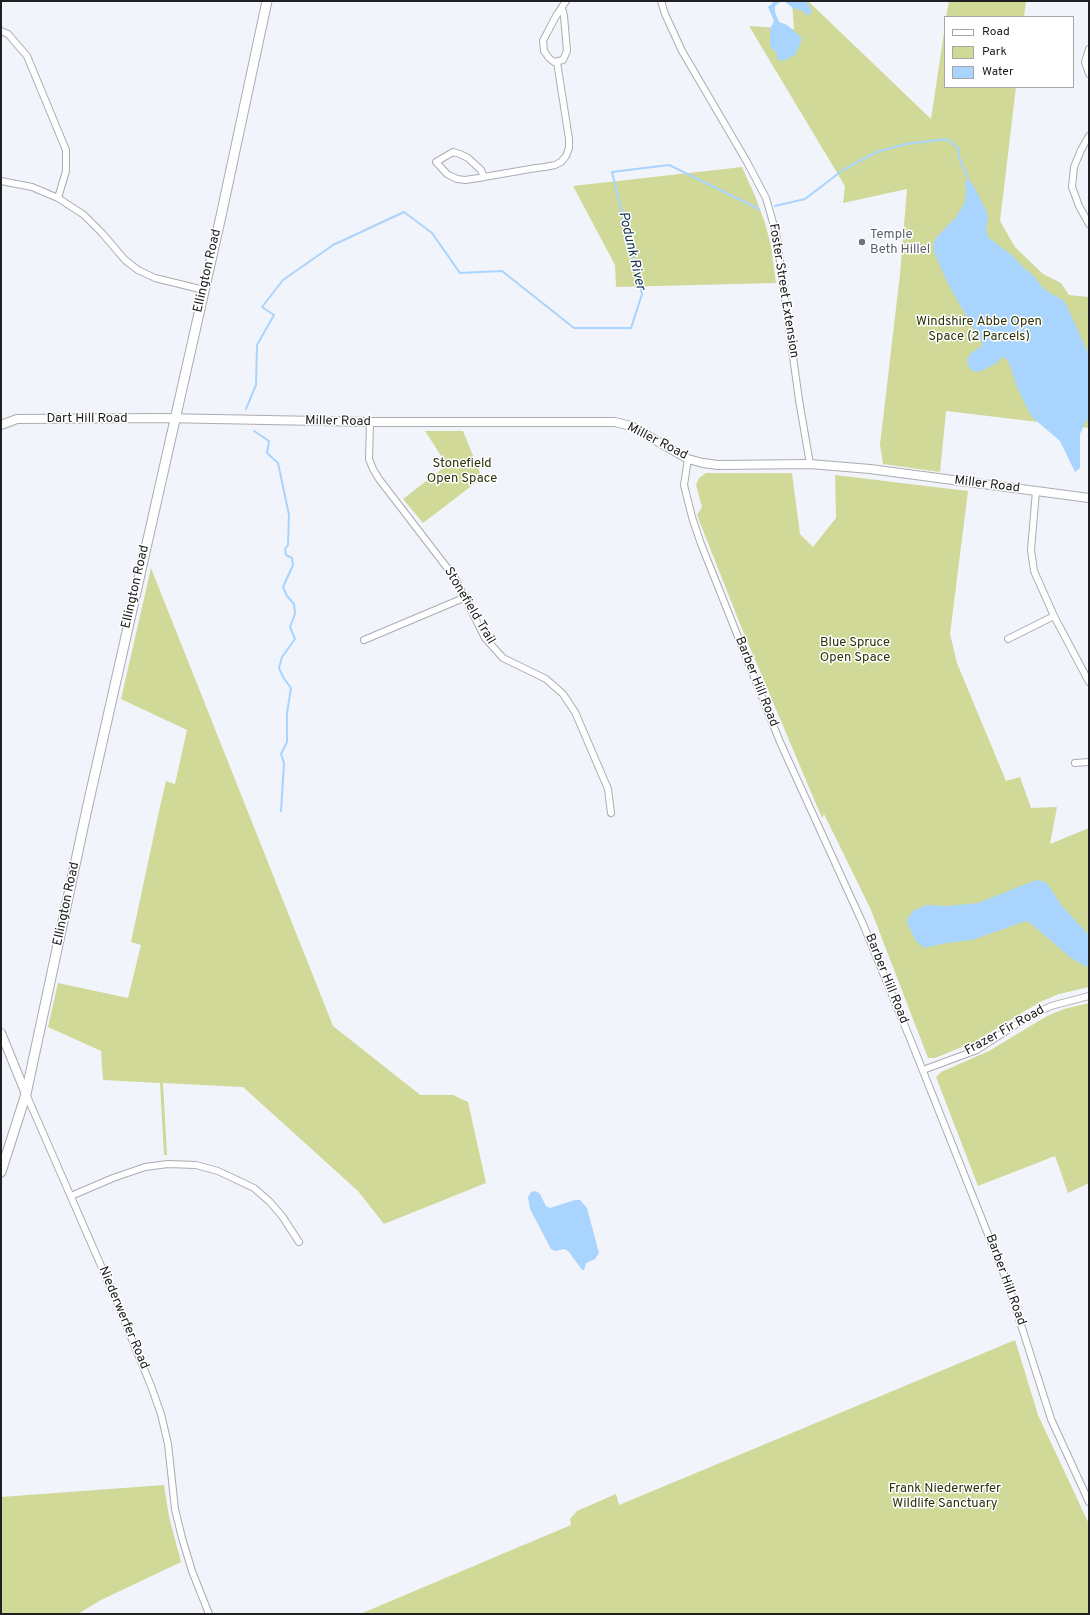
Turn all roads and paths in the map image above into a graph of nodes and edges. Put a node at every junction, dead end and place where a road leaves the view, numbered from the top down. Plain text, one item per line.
1 (267, 1) edge
2 (566, 1) edge
3 (661, 1) edge
4 (562, 8) junction
5 (1, 32) edge
6 (1089, 49) edge
7 (557, 62) junction
8 (1089, 74) edge
9 (1089, 136) edge
10 (484, 177) junction
11 (1, 181) edge
12 (58, 198) junction
13 (1089, 224) edge
14 (204, 290) junction
15 (175, 419) junction
16 (370, 422) junction
17 (1, 426) edge
18 (688, 459) junction
19 (810, 464) junction
20 (1036, 491) junction
21 (1089, 498) edge
22 (466, 597) junction
23 (1054, 616) junction
24 (1008, 639) dead end
25 (364, 640) dead end
26 (1089, 682) edge
27 (1089, 762) edge
28 (1075, 763) dead end
29 (610, 813) dead end
30 (1089, 996) edge
31 (1, 1033) edge
32 (923, 1070) junction
33 (26, 1094) junction
34 (1, 1172) edge
35 (71, 1196) junction
36 (299, 1242) dead end
37 (1089, 1502) edge
38 (209, 1614) edge

1 - 14 main road, Ellington Road
2 - 4 street
3 - 19 street, Foster Street Extension
4 - 7 street
4 - 7 street
5 - 12 street
6 - 8 street
7 - 10 street
9 - 13 street
10 - 10 street
11 - 12 street
12 - 14 street
14 - 15 main road, Ellington Road
15 - 16 street, Miller Road
15 - 17 street, Dart Hill Road
15 - 33 main road, Ellington Road
16 - 18 street, Miller Road
16 - 22 street, Stonefield Trail
18 - 19 street, Miller Road
18 - 32 street, Barber Hill Road
19 - 20 street, Miller Road
20 - 21 street, Miller Road
20 - 23 street
22 - 25 street
22 - 29 street, Stonefield Trail
23 - 24 street
23 - 26 street
27 - 28 street
30 - 32 street, Frazer Fir Road
31 - 33 street, Niederwerfer Road
32 - 37 street, Barber Hill Road
33 - 34 main road, Ellington Road
33 - 35 street, Niederwerfer Road
35 - 36 street
35 - 38 street, Niederwerfer Road

